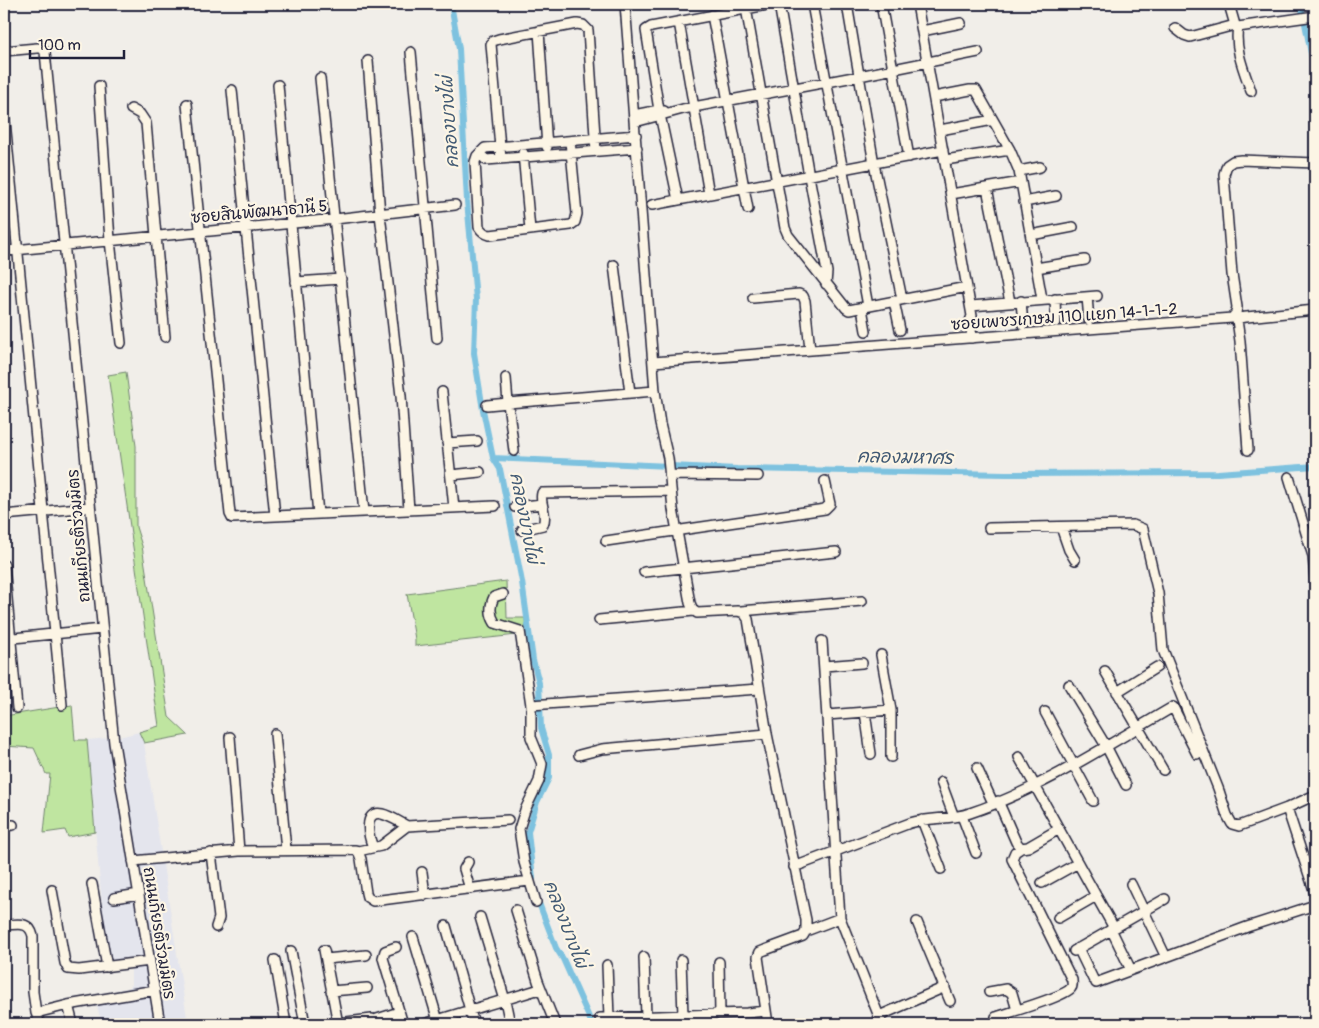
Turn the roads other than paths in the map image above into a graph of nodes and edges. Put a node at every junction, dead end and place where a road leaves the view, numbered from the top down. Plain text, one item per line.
1 (625, 4) edge
2 (772, 4) edge
3 (779, 4) edge
4 (812, 4) edge
5 (847, 4) edge
6 (881, 4) edge
7 (917, 4) edge
8 (1229, 4) edge
9 (746, 8) junction
10 (712, 15) junction
11 (1315, 16) edge
12 (679, 22) junction
13 (961, 23) dead end
14 (1237, 26) junction
15 (1175, 28) dead end
16 (539, 31) junction
17 (922, 31) junction
18 (4, 51) edge
19 (411, 52) dead end
20 (978, 52) dead end
21 (368, 61) dead end
22 (928, 63) junction
23 (894, 69) junction
24 (860, 76) junction
25 (320, 78) dead end
26 (826, 82) junction
27 (278, 85) dead end
28 (99, 86) dead end
29 (793, 89) junction
30 (232, 90) dead end
31 (1251, 91) dead end
32 (760, 95) junction
33 (934, 97) junction
34 (727, 101) junction
35 (187, 104) dead end
36 (694, 108) junction
37 (4, 110) edge
38 (131, 110) dead end
39 (659, 113) junction
40 (634, 118) junction
41 (993, 120) junction
42 (940, 130) junction
43 (636, 135) junction
44 (595, 138) junction
45 (570, 141) junction
46 (547, 143) junction
47 (522, 145) junction
48 (500, 147) junction
49 (637, 148) junction
50 (943, 150) junction
51 (1010, 150) junction
52 (596, 151) junction
53 (572, 153) junction
54 (480, 154) junction
55 (548, 155) junction
56 (523, 157) junction
57 (909, 157) junction
58 (501, 159) junction
59 (945, 160) junction
60 (1315, 163) edge
61 (874, 164) junction
62 (1040, 167) dead end
63 (842, 169) junction
64 (1019, 171) junction
65 (808, 176) junction
66 (777, 181) junction
67 (1021, 182) junction
68 (744, 187) junction
69 (987, 188) junction
70 (710, 194) junction
71 (951, 194) junction
72 (1056, 196) dead end
73 (678, 200) junction
74 (1024, 202) junction
75 (455, 205) dead end
76 (652, 205) dead end
77 (424, 208) junction
78 (748, 209) dead end
79 (380, 214) junction
80 (335, 219) junction
81 (291, 223) junction
82 (1073, 227) dead end
83 (245, 228) junction
84 (530, 230) junction
85 (200, 232) junction
86 (1031, 235) junction
87 (155, 236) junction
88 (110, 240) junction
89 (65, 245) junction
90 (18, 249) junction
91 (4, 251) edge
92 (1085, 260) dead end
93 (614, 265) dead end
94 (1036, 268) junction
95 (341, 279) junction
96 (296, 282) junction
97 (826, 284) junction
98 (968, 287) junction
99 (753, 298) dead end
100 (1054, 299) junction
101 (898, 300) junction
102 (1042, 300) junction
103 (1021, 301) junction
104 (1010, 302) junction
105 (865, 307) junction
106 (1315, 310) edge
107 (971, 311) junction
108 (1237, 315) junction
109 (1089, 320) dead end
110 (1056, 322) dead end
111 (1023, 325) dead end
112 (866, 330) dead end
113 (900, 330) dead end
114 (165, 337) dead end
115 (437, 338) dead end
116 (975, 338) junction
117 (121, 343) dead end
118 (810, 350) junction
119 (653, 362) junction
120 (506, 378) dead end
121 (655, 391) junction
122 (442, 392) dead end
123 (630, 393) junction
124 (508, 403) junction
125 (487, 405) dead end
126 (477, 440) dead end
127 (447, 443) junction
128 (1248, 450) dead end
129 (514, 451) dead end
130 (480, 472) dead end
131 (669, 472) junction
132 (450, 475) junction
133 (758, 476) dead end
134 (1289, 478) dead end
135 (826, 481) dead end
136 (671, 491) junction
137 (542, 504) junction
138 (495, 506) dead end
139 (90, 507) junction
140 (515, 507) dead end
141 (454, 508) junction
142 (409, 510) junction
143 (44, 512) junction
144 (364, 512) junction
145 (318, 514) junction
146 (4, 515) edge
147 (275, 516) junction
148 (1061, 527) junction
149 (989, 528) dead end
150 (522, 530) dead end
151 (677, 531) junction
152 (606, 541) dead end
153 (836, 552) dead end
154 (1076, 560) dead end
155 (1314, 561) edge
156 (4, 565) edge
157 (683, 567) junction
158 (644, 572) dead end
159 (1315, 578) edge
160 (503, 594) dead end
161 (862, 601) dead end
162 (694, 611) junction
163 (741, 611) junction
164 (599, 620) dead end
165 (102, 629) junction
166 (55, 633) junction
167 (7, 638) edge
168 (822, 641) dead end
169 (881, 655) dead end
170 (862, 663) dead end
171 (824, 666) junction
172 (1156, 667) dead end
173 (1105, 672) dead end
174 (1069, 685) dead end
175 (759, 689) junction
176 (1117, 692) junction
177 (536, 704) junction
178 (62, 705) dead end
179 (17, 708) dead end
180 (890, 710) junction
181 (866, 712) junction
182 (1045, 712) dead end
183 (827, 714) junction
184 (1138, 727) junction
185 (275, 734) dead end
186 (767, 734) junction
187 (230, 737) dead end
188 (1106, 746) junction
189 (871, 754) dead end
190 (1197, 754) dead end
191 (579, 755) dead end
192 (891, 757) dead end
193 (1019, 757) dead end
194 (1074, 765) junction
195 (977, 768) dead end
196 (1162, 770) dead end
197 (942, 782) dead end
198 (1034, 785) junction
199 (1126, 785) dead end
200 (1315, 795) edge
201 (1093, 801) dead end
202 (996, 802) junction
203 (1288, 808) junction
204 (958, 816) junction
205 (508, 820) dead end
206 (922, 820) junction
207 (407, 826) junction
208 (1059, 829) junction
209 (373, 847) junction
210 (1021, 848) junction
211 (286, 850) junction
212 (239, 851) junction
213 (358, 851) junction
214 (836, 851) junction
215 (211, 853) junction
216 (976, 853) dead end
217 (133, 861) junction
218 (468, 862) dead end
219 (1078, 863) junction
220 (794, 867) junction
221 (940, 870) dead end
222 (422, 872) dead end
223 (529, 881) junction
224 (1042, 883) dead end
225 (92, 884) dead end
226 (1131, 884) dead end
227 (470, 889) junction
228 (52, 890) dead end
229 (1315, 893) edge
230 (139, 894) junction
231 (425, 895) junction
232 (1096, 896) junction
233 (114, 898) dead end
234 (1165, 898) dead end
235 (536, 902) dead end
236 (1315, 905) edge
237 (516, 910) dead end
238 (1144, 911) junction
239 (480, 917) dead end
240 (840, 918) junction
241 (1058, 918) dead end
242 (917, 922) dead end
243 (4, 925) edge
244 (216, 926) dead end
245 (446, 926) dead end
246 (1113, 929) junction
247 (806, 931) junction
248 (413, 937) dead end
249 (396, 947) dead end
250 (291, 951) dead end
251 (1164, 953) dead end
252 (366, 955) dead end
253 (644, 957) dead end
254 (275, 960) dead end
255 (681, 960) dead end
256 (150, 961) junction
257 (719, 962) dead end
258 (607, 965) dead end
259 (1129, 966) dead end
260 (107, 967) junction
261 (945, 987) junction
262 (367, 988) dead end
263 (540, 989) junction
264 (154, 990) junction
265 (331, 990) junction
266 (989, 992) dead end
267 (505, 1000) junction
268 (950, 1001) dead end
269 (68, 1005) junction
270 (1017, 1010) junction
271 (472, 1011) junction
272 (766, 1011) junction
273 (399, 1012) junction
274 (36, 1013) junction
275 (720, 1014) junction
276 (683, 1016) junction
277 (646, 1017) junction
278 (996, 1017) dead end
279 (880, 1020) edge
280 (438, 1022) edge
281 (40, 1024) edge
282 (73, 1024) edge
283 (160, 1024) edge
284 (286, 1024) edge
285 (305, 1024) edge
286 (338, 1024) edge
287 (403, 1024) edge
288 (424, 1024) edge
289 (474, 1024) edge
290 (510, 1024) edge
291 (555, 1024) edge
292 (768, 1024) edge

1 - 40 street
2 - 9 street
3 - 29 street
4 - 26 street
5 - 24 street
6 - 23 street
7 - 17 street
8 - 14 street
9 - 10 street
9 - 32 street
10 - 12 street
10 - 34 street
11 - 14 street
12 - 36 street
12 - 39 street
13 - 17 street
14 - 15 street
14 - 31 street
16 - 44 street
16 - 46 street
16 - 48 street
17 - 22 street
18 - 89 street, ถนนเกียรติร่วมมิตร
19 - 77 street
20 - 22 street
21 - 79 street
22 - 23 street
22 - 33 street
23 - 24 street
23 - 57 street
24 - 26 street
24 - 61 street
25 - 80 street
26 - 29 street
26 - 63 street
27 - 81 street
28 - 88 street
29 - 32 street
29 - 65 street
30 - 83 street
32 - 34 street
32 - 66 street
33 - 41 street
33 - 42 street
34 - 36 street
34 - 68 street
35 - 85 street
36 - 39 street
36 - 70 street
37 - 90 street
38 - 87 street
39 - 40 street
39 - 73 street
40 - 43 street
41 - 42 street
41 - 51 street
42 - 50 street
43 - 44 street
43 - 49 street
44 - 45 street
44 - 52 street
45 - 46 street
45 - 53 street
46 - 47 street
46 - 55 street
47 - 48 street
47 - 56 street
48 - 54 street
48 - 58 street
49 - 52 street
49 - 119 street
50 - 57 street
50 - 59 street
51 - 59 street
51 - 64 street
52 - 53 street
53 - 55 street
53 - 84 street
54 - 58 street
54 - 84 street
55 - 56 street
56 - 58 street
56 - 84 street
57 - 61 street
59 - 71 street
60 - 108 street
61 - 63 street
61 - 101 street
62 - 64 street
63 - 65 street
63 - 105 street
64 - 67 street
65 - 66 street
65 - 97 street
66 - 68 street
66 - 97 street
67 - 69 street
67 - 74 street
68 - 70 street
68 - 78 street
69 - 71 street
69 - 104 street
70 - 73 street
71 - 98 street
72 - 74 street
73 - 76 street
74 - 86 street
75 - 77 street, ซอยสินพัฒนาธานี 5
77 - 79 street, ซอยสินพัฒนาธานี 5
77 - 115 street
79 - 80 street, ซอยสินพัฒนาธานี 5
79 - 142 street
80 - 81 street, ซอยสินพัฒนาธานี 5
80 - 95 street
81 - 83 street, ซอยสินพัฒนาธานี 5
81 - 96 street
82 - 86 street
83 - 85 street, ซอยสินพัฒนาธานี 5
83 - 147 street
85 - 87 street, ซอยสินพัฒนาธานี 5
85 - 147 street
86 - 94 street
87 - 88 street, ซอยสินพัฒนาธานี 5
87 - 114 street
88 - 89 street, ซอยสินพัฒนาธานี 5
88 - 117 street
89 - 90 street, ซอยสินพัฒนาธานี 5
89 - 139 street, ถนนเกียรติร่วมมิตร
90 - 91 street, ซอยสินพัฒนาธานี 5
90 - 143 street
92 - 94 street
93 - 123 street
94 - 102 street
95 - 96 street
95 - 144 street
96 - 145 street
97 - 105 street
98 - 101 street
98 - 107 street
99 - 118 street
100 - 102 street
100 - 109 street
100 - 110 street
101 - 105 street
101 - 113 street
102 - 103 street
103 - 104 street
103 - 111 street
104 - 107 street
105 - 112 street
106 - 108 street, ซอยเพชรเกษม 110 แยก 14-1-1-2
107 - 116 street
108 - 116 street, ซอยเพชรเกษม 110 แยก 14-1-1-2
108 - 128 street
116 - 118 street, ซอยเพชรเกษม 110 แยก 14-1-1-2
118 - 119 street, ซอยเพชรเกษม 110 แยก 14-1-1-2
119 - 121 street
120 - 124 street
121 - 123 street
121 - 131 street
122 - 127 street
123 - 124 street
124 - 125 street
124 - 129 street
126 - 127 street
127 - 132 street
130 - 132 street
131 - 133 street
131 - 136 street
132 - 141 street
134 - 155 street
135 - 151 street
136 - 137 street
136 - 151 street
137 - 140 street
137 - 150 street
138 - 141 street
139 - 143 street
139 - 165 street, ถนนเกียรติร่วมมิตร
141 - 142 street
142 - 144 street
143 - 146 street
143 - 166 street
144 - 145 street
145 - 147 street
148 - 149 street
148 - 154 street
148 - 203 street
151 - 152 street
151 - 157 street
153 - 157 street
155 - 159 street
156 - 167 street
157 - 158 street
157 - 162 street
160 - 177 street
161 - 163 street
162 - 163 street
162 - 164 street
163 - 175 street
165 - 166 street
165 - 217 street, ถนนเกียรติร่วมมิตร
166 - 167 street
166 - 178 street
167 - 179 street
168 - 171 street
169 - 180 street
170 - 171 street
171 - 183 street
172 - 176 street
173 - 176 street
174 - 188 street
175 - 177 street
175 - 186 street
176 - 184 street
177 - 223 street
180 - 181 street
180 - 192 street
181 - 183 street
181 - 189 street
182 - 194 street
183 - 214 street
184 - 188 street
184 - 190 street
184 - 196 street
185 - 211 street
186 - 191 street
186 - 220 street
187 - 212 street
188 - 194 street
188 - 199 street
193 - 198 street
194 - 198 street
194 - 201 street
195 - 202 street
197 - 204 street
198 - 202 street
198 - 208 street
200 - 203 street
202 - 204 street
202 - 210 street
203 - 229 street
204 - 206 street
204 - 216 street
205 - 207 street
206 - 214 street
206 - 221 street
207 - 209 street
207 - 209 street
208 - 210 street
208 - 219 street
209 - 213 street
210 - 270 street
211 - 212 street
211 - 213 street
212 - 215 street
213 - 231 street
214 - 220 street
214 - 240 street
215 - 217 street
215 - 244 street
217 - 230 street, ถนนเกียรติร่วมมิตร
218 - 227 street
219 - 224 street
219 - 232 street
220 - 247 street
222 - 231 street
223 - 227 street
223 - 235 street
225 - 260 street
226 - 238 street
227 - 231 street
228 - 260 street
230 - 233 street
230 - 256 street, ถนนเกียรติร่วมมิตร
232 - 241 street
232 - 246 street
234 - 238 street
236 - 246 street
237 - 263 street
238 - 246 street
238 - 251 street
239 - 267 street
240 - 247 street
240 - 279 street
242 - 261 street
243 - 274 street
245 - 271 street
246 - 259 street
247 - 272 street
248 - 280 street
249 - 273 street
250 - 285 street
252 - 265 street
253 - 277 street
254 - 284 street
255 - 276 street
256 - 260 street
256 - 264 street, ถนนเกียรติร่วมมิตร
257 - 275 street
258 - 277 street
261 - 268 street
261 - 279 street
262 - 265 street
263 - 267 street
263 - 291 street
264 - 269 street
264 - 283 street, ถนนเกียรติร่วมมิตร
265 - 286 street
266 - 270 street
267 - 271 street
267 - 290 street
269 - 274 street
269 - 282 street
270 - 278 street
271 - 280 street
271 - 289 street
272 - 275 street
272 - 292 street
273 - 286 street
273 - 287 street
274 - 281 street
275 - 276 street
276 - 277 street
280 - 288 street

